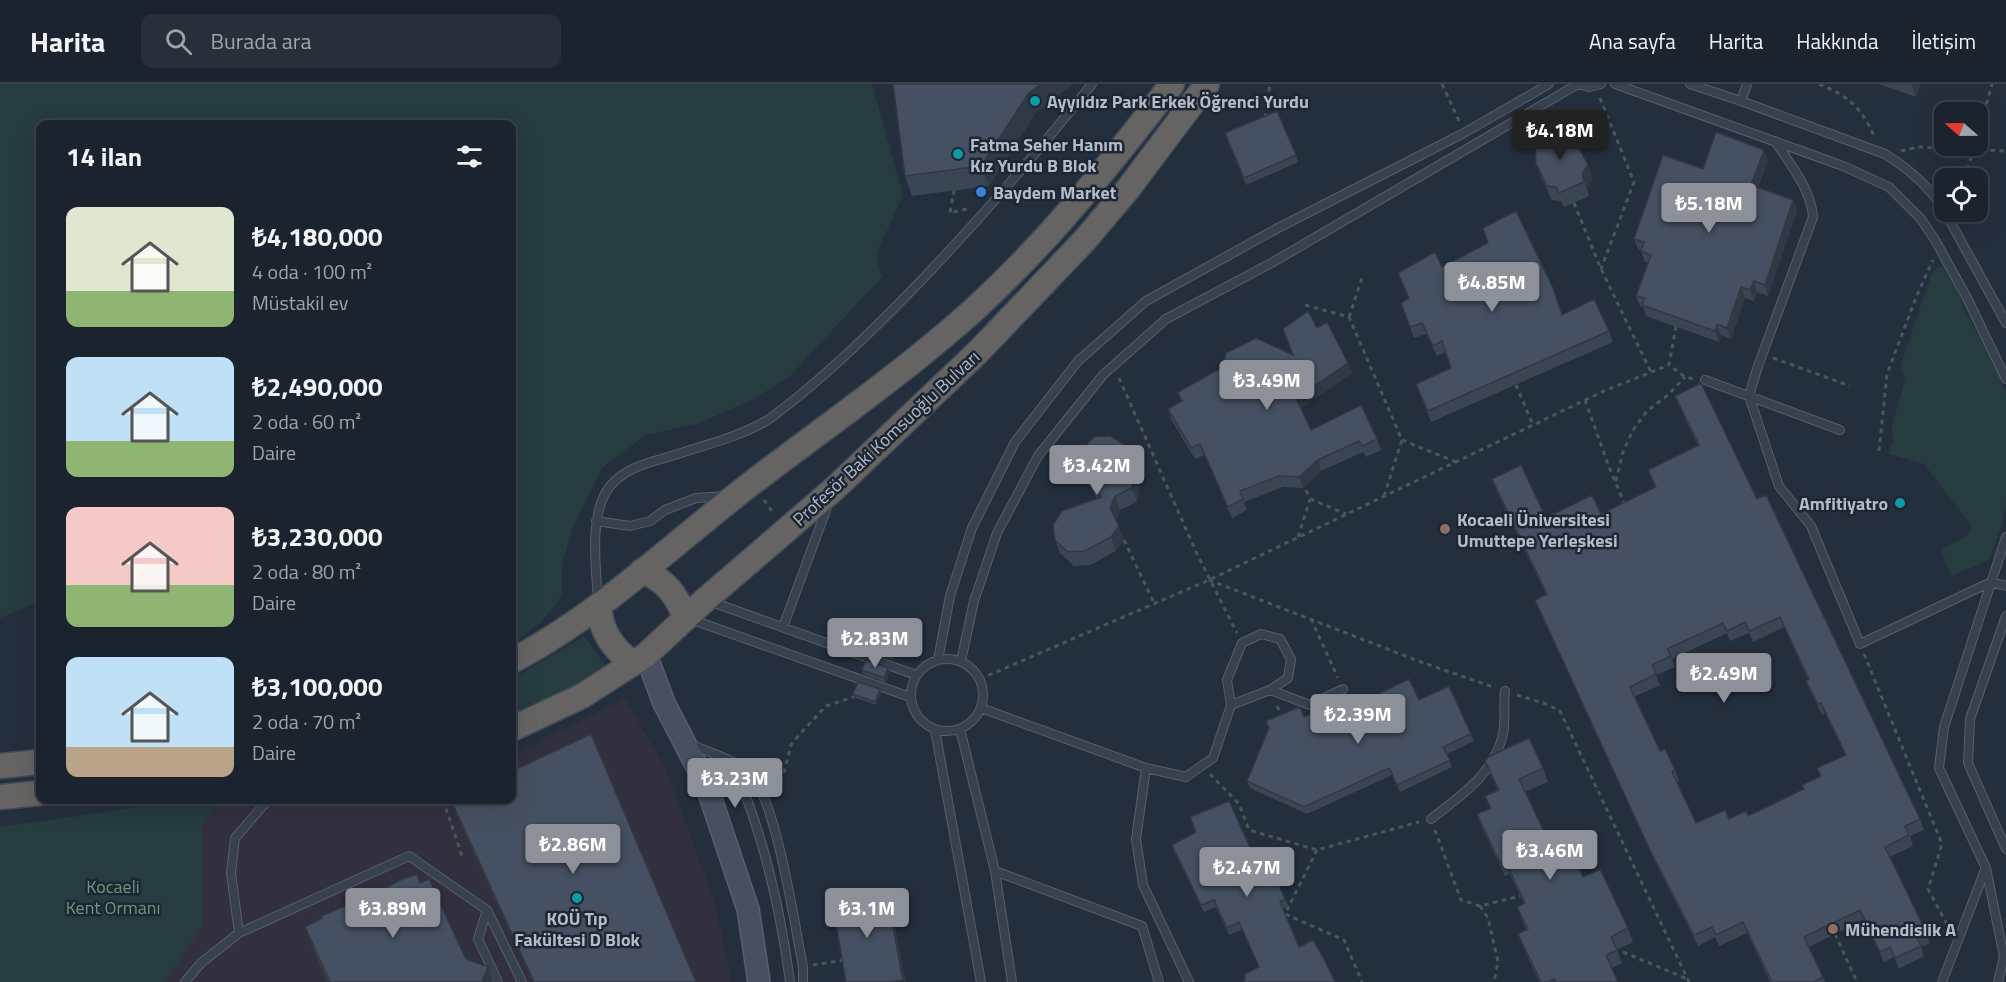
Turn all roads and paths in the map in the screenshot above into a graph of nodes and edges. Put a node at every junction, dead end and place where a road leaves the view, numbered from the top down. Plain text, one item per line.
1 (1092, 84) edge
2 (1172, 84) edge
3 (1207, 84) edge
4 (1270, 84) edge
5 (1442, 84) edge
6 (1549, 84) edge
7 (1578, 84) edge
8 (1616, 84) edge
9 (1690, 84) edge
10 (1748, 84) edge
11 (1819, 84) edge
12 (1992, 84) edge
13 (1598, 85) edge
14 (1741, 101) junction
15 (1987, 102) edge
16 (1264, 124) edge
17 (1464, 133) junction
18 (1775, 141) junction
19 (1934, 147) edge
20 (1988, 149) edge
21 (2006, 151) edge
22 (1884, 154) junction
23 (954, 190) edge
24 (1934, 198) edge
25 (993, 203) junction
26 (1574, 203) edge
27 (1950, 222) edge
28 (1939, 247) junction
29 (1601, 269) junction
30 (1362, 278) dead end
31 (1305, 305) dead end
32 (1349, 318) junction
33 (2006, 323) edge
34 (1676, 326) edge
35 (1762, 354) junction
36 (1669, 365) junction
37 (1113, 367) junction
38 (1651, 372) junction
39 (1684, 377) junction
40 (2006, 379) edge
41 (1705, 380) joint
42 (1516, 385) edge
43 (1850, 386) dead end
44 (1749, 396) junction
45 (1585, 400) junction
46 (1533, 425) junction
47 (1840, 430) dead end
48 (1402, 440) junction
49 (1879, 451) dead end
50 (1456, 462) junction
51 (1616, 481) junction
52 (1304, 486) edge
53 (744, 489) junction
54 (834, 489) junction
55 (1383, 496) junction
56 (1310, 499) junction
57 (1628, 513) edge
58 (1346, 514) junction
59 (596, 521) junction
60 (787, 531) junction
61 (1298, 537) junction
62 (2006, 537) edge
63 (1124, 540) dead end
64 (642, 571) junction
65 (1209, 579) junction
66 (1991, 582) junction
67 (2006, 586) edge
68 (705, 600) junction
69 (1154, 603) junction
70 (599, 606) junction
71 (686, 618) junction
72 (1311, 619) junction
73 (2005, 620) edge
74 (783, 627) junction
75 (1242, 643) junction
76 (1860, 644) junction
77 (516, 659) edge
78 (639, 659) junction
79 (938, 660) junction
80 (961, 661) junction
81 (916, 675) junction
82 (980, 679) junction
83 (1343, 689) junction
84 (1270, 690) junction
85 (1505, 692) junction
86 (854, 697) edge
87 (909, 697) junction
88 (1231, 705) junction
89 (981, 708) junction
90 (1359, 724) edge
91 (516, 727) edge
92 (960, 729) junction
93 (935, 730) junction
94 (684, 742) junction
95 (728, 760) junction
96 (36, 762) edge
97 (0, 766) edge
98 (1202, 766) junction
99 (1146, 768) junction
100 (755, 782) junction
101 (36, 793) edge
102 (0, 797) edge
103 (265, 804) edge
104 (444, 804) edge
105 (1431, 819) junction
106 (2006, 849) edge
107 (1317, 850) junction
108 (462, 856) dead end
109 (1986, 868) junction
110 (995, 871) junction
111 (1520, 896) edge
112 (1480, 906) junction
113 (487, 910) junction
114 (239, 933) junction
115 (1835, 934) edge
116 (1957, 943) junction
117 (1623, 952) dead end
118 (845, 960) edge
119 (802, 967) junction
120 (1689, 981) edge
121 (185, 982) edge
122 (498, 982) edge
123 (522, 982) edge
124 (759, 982) edge
125 (790, 982) edge
126 (803, 982) edge
127 (981, 982) edge
128 (1012, 982) edge
129 (1159, 982) edge
130 (1189, 982) edge
131 (1362, 982) edge
132 (1494, 982) edge
133 (1857, 982) edge
134 (1942, 982) edge
135 (1998, 982) edge

1 - 25 lane
2 - 53 highway, Profesör Baki Komsuoğlu Bulvarı
3 - 54 highway, Profesör Baki Komsuoğlu Bulvarı
4 - 16 path
5 - 17 path
6 - 17 lane
7 - 13 lane
7 - 37 lane
8 - 18 lane
9 - 14 lane
10 - 14 lane
11 - 22 path
12 - 15 path
13 - 29 path
14 - 22 lane
17 - 79 lane
18 - 28 lane
18 - 35 lane
19 - 22 path
20 - 21 path
22 - 24 lane
23 - 25 path
25 - 59 lane
26 - 29 path
27 - 33 lane
28 - 40 lane
28 - 49 path
29 - 38 path
30 - 32 path
31 - 32 path
32 - 48 path
34 - 36 path
35 - 43 path
35 - 44 lane
36 - 38 path
36 - 39 path
37 - 65 path
37 - 80 lane
38 - 45 path
39 - 41 path
39 - 51 path
41 - 44 lane
42 - 46 path
44 - 47 lane
44 - 76 lane
45 - 46 path
45 - 51 path
46 - 50 path
48 - 50 path
48 - 55 path
50 - 55 path
51 - 57 path
52 - 56 path
53 - 59 lane
53 - 60 path
53 - 64 highway, Profesör Baki Komsuoğlu Bulvarı
54 - 60 highway, Profesör Baki Komsuoğlu Bulvarı
54 - 74 lane
55 - 58 path
56 - 58 path
56 - 61 path
58 - 61 path
59 - 70 lane
60 - 68 highway, Profesör Baki Komsuoğlu Bulvarı
61 - 65 path
62 - 66 lane
63 - 69 path
64 - 70 highway, Profesör Baki Komsuoğlu Bulvarı
64 - 71 highway
65 - 69 path
65 - 72 path
65 - 75 path
66 - 67 lane
66 - 76 lane
66 - 109 lane
68 - 71 highway, Profesör Baki Komsuoğlu Bulvarı
68 - 74 lane
69 - 82 path
70 - 77 highway, Profesör Baki Komsuoğlu Bulvarı
70 - 78 highway
71 - 78 highway, Profesör Baki Komsuoğlu Bulvarı
71 - 87 lane
72 - 83 path
72 - 85 path
73 - 106 lane
74 - 81 lane
75 - 84 lane
75 - 88 lane
76 - 116 path
78 - 91 highway, Profesör Baki Komsuoğlu Bulvarı
78 - 94 main road
79 - 80 lane
79 - 81 lane
80 - 82 lane
81 - 87 lane
82 - 89 lane
83 - 84 lane
83 - 90 path
84 - 88 lane
85 - 105 lane
85 - 120 path
86 - 100 path
87 - 93 lane
88 - 98 lane
89 - 92 lane
89 - 99 lane
92 - 93 lane
92 - 110 lane
93 - 127 lane
94 - 95 lane
94 - 124 main road
95 - 100 lane
95 - 125 lane
96 - 97 highway
98 - 99 lane
98 - 107 path
99 - 130 lane
100 - 119 lane
101 - 102 highway
103 - 114 lane
104 - 108 path
105 - 107 path
105 - 112 path
107 - 131 path
109 - 116 lane
109 - 135 lane
110 - 128 lane
110 - 129 lane
111 - 112 path
112 - 132 path
113 - 114 lane
113 - 122 lane
113 - 123 lane
114 - 121 lane
115 - 133 path
116 - 134 lane
117 - 120 path
118 - 119 path
119 - 126 lane

